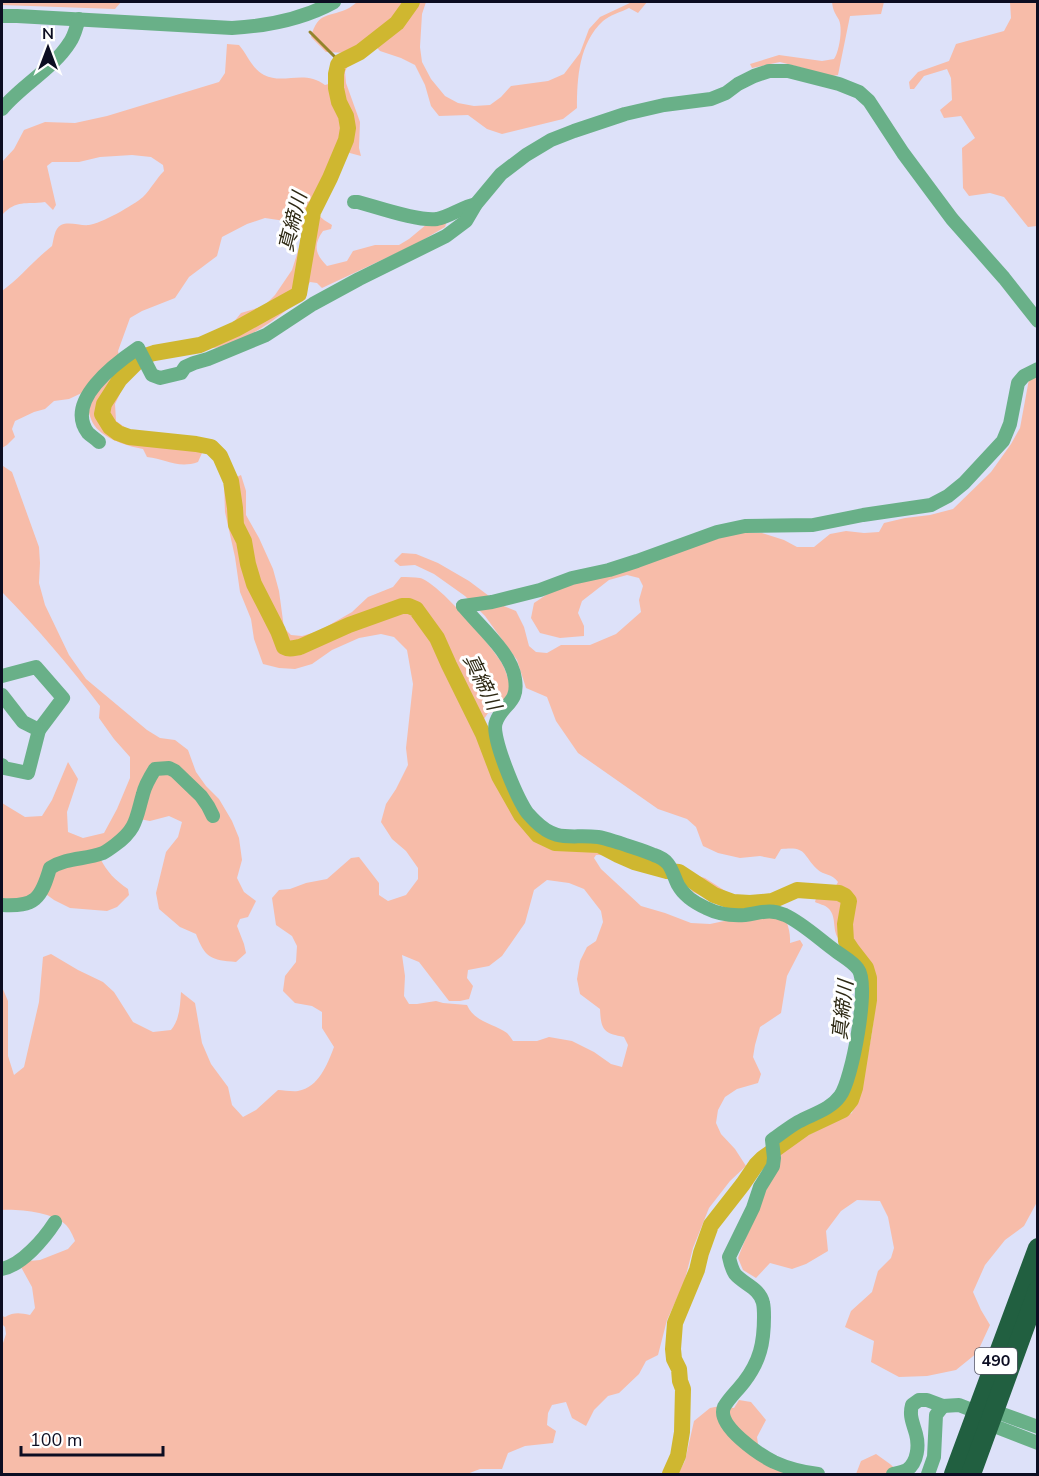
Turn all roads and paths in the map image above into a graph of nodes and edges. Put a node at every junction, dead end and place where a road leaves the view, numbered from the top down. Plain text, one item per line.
1 (334, 2) edge
2 (2, 16) edge
3 (79, 19) junction
4 (2, 109) edge
5 (354, 202) dead end
6 (476, 204) junction
7 (1038, 321) edge
8 (1038, 369) edge
9 (99, 442) dead end
10 (2, 676) edge
11 (2, 695) edge
12 (39, 730) junction
13 (2, 765) edge
14 (213, 816) dead end
15 (2, 905) edge
16 (55, 1222) dead end
17 (1038, 1248) edge
18 (2, 1269) edge
19 (1038, 1290) edge
20 (943, 1406) junction
21 (986, 1416) junction
22 (1038, 1427) edge
23 (1038, 1443) edge
24 (818, 1474) edge
25 (893, 1474) edge
26 (928, 1474) edge
27 (954, 1474) edge
28 (971, 1474) edge

1 - 3 street
2 - 3 street
3 - 4 street
5 - 6 street
6 - 7 street
6 - 9 street
8 - 24 street
10 - 12 street
11 - 12 street
12 - 13 street
14 - 15 street
16 - 18 street
17 - 21 highway, 490
19 - 21 highway, 490
20 - 21 street
20 - 25 street
20 - 26 street
21 - 22 street
21 - 23 street
21 - 27 highway, 490
21 - 28 highway, 490

